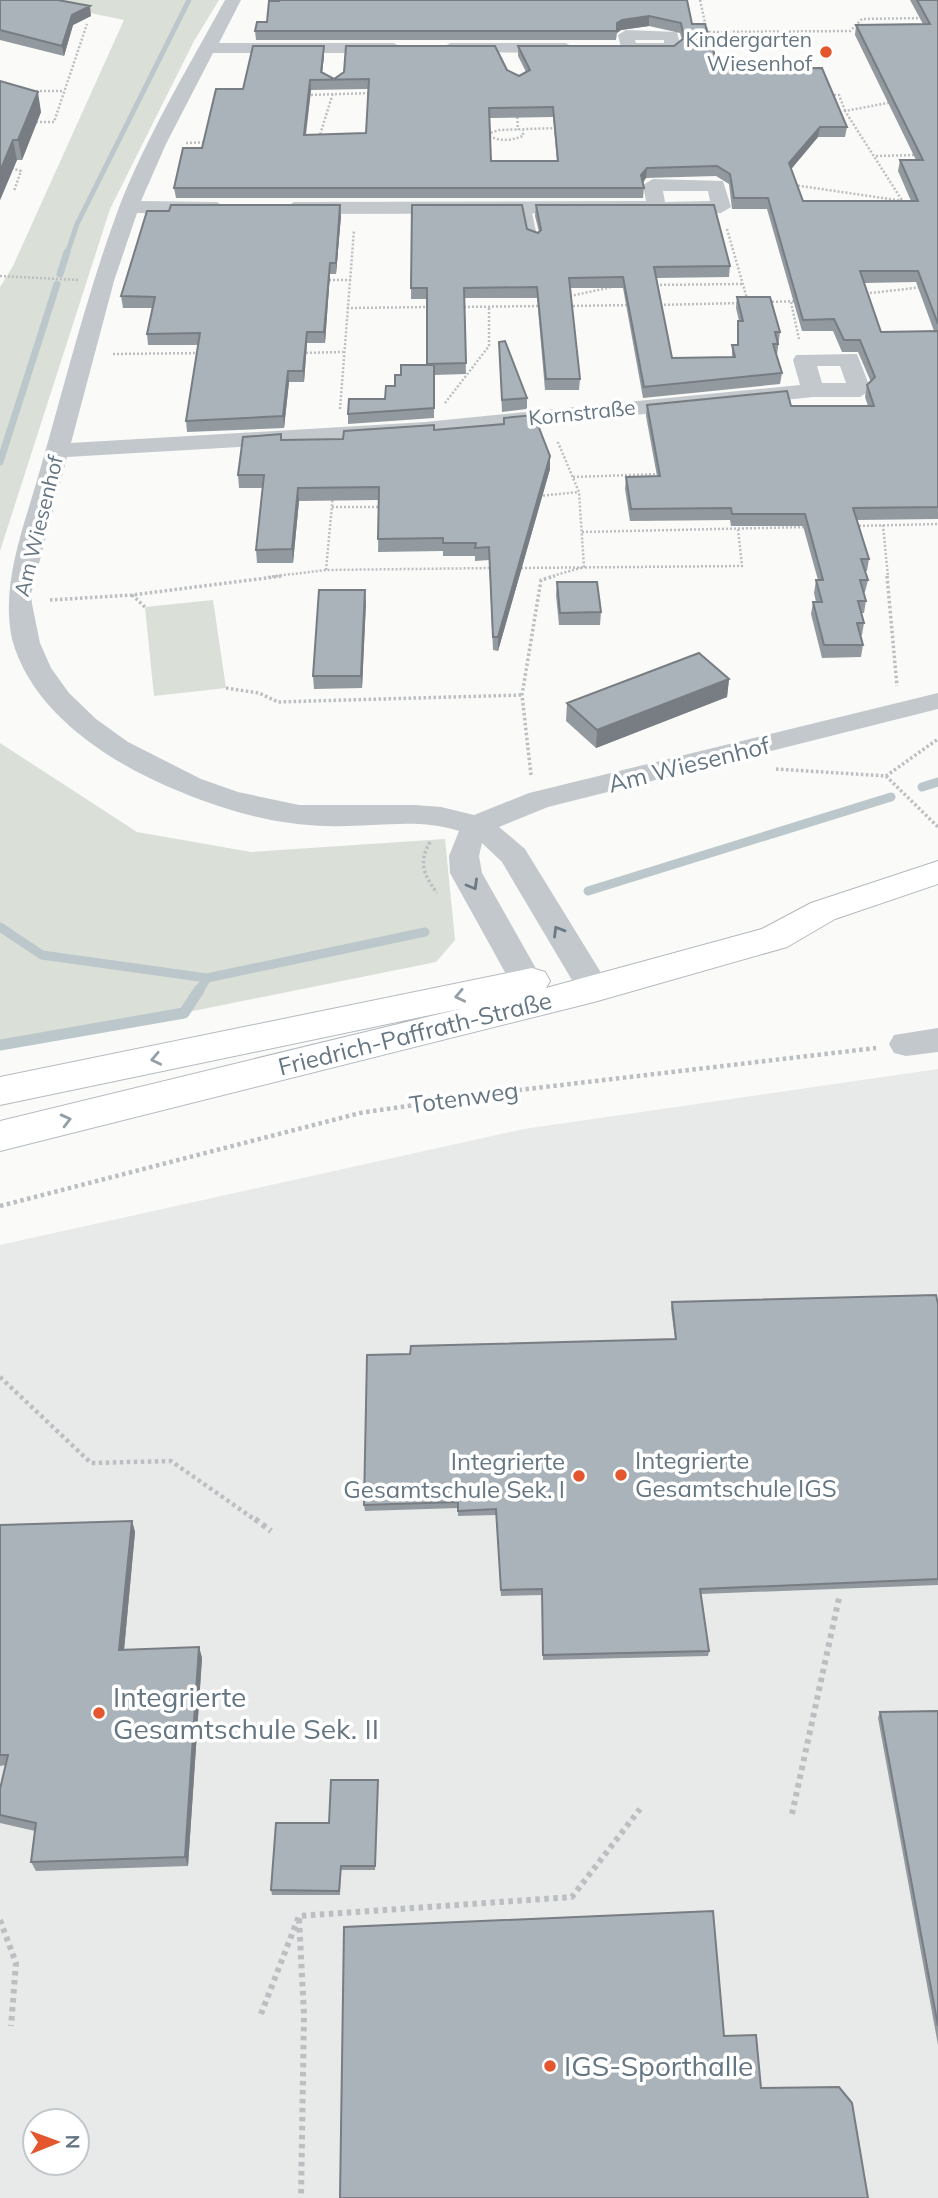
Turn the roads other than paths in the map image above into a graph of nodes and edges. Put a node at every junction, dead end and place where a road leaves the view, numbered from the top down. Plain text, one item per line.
1 (233, 0) edge
2 (209, 48) junction
3 (336, 48) junction
4 (413, 48) edge
5 (438, 48) edge
6 (503, 48) junction
7 (587, 48) edge
8 (518, 79) edge
9 (333, 88) edge
10 (129, 207) junction
11 (722, 207) road end
12 (240, 208) edge
13 (280, 208) edge
14 (526, 208) junction
15 (534, 239) edge
16 (813, 390) junction
17 (57, 451) junction
18 (938, 701) edge
19 (466, 822) junction
20 (938, 872) edge
21 (587, 978) junction
22 (533, 993) junction
23 (0, 1091) edge
24 (0, 1136) edge

1 - 2 street, Am Wiesenhof
2 - 3 street
2 - 10 street, Am Wiesenhof
3 - 4 street
3 - 9 street
5 - 6 street
6 - 7 street
6 - 8 street
10 - 12 street
10 - 17 street, Am Wiesenhof
11 - 14 street
13 - 14 street
14 - 15 lane
16 - 16 street, Kornstraße
16 - 17 street, Kornstraße
17 - 19 street, Am Wiesenhof
18 - 19 street, Am Wiesenhof
21 -> 19 street
19 -> 22 street
20 - 21 main road, Friedrich-Paffrath-Straße
21 - 22 main road, Friedrich-Paffrath-Straße
22 -> 23 main road, Friedrich-Paffrath-Straße
24 -> 22 main road, Friedrich-Paffrath-Straße

